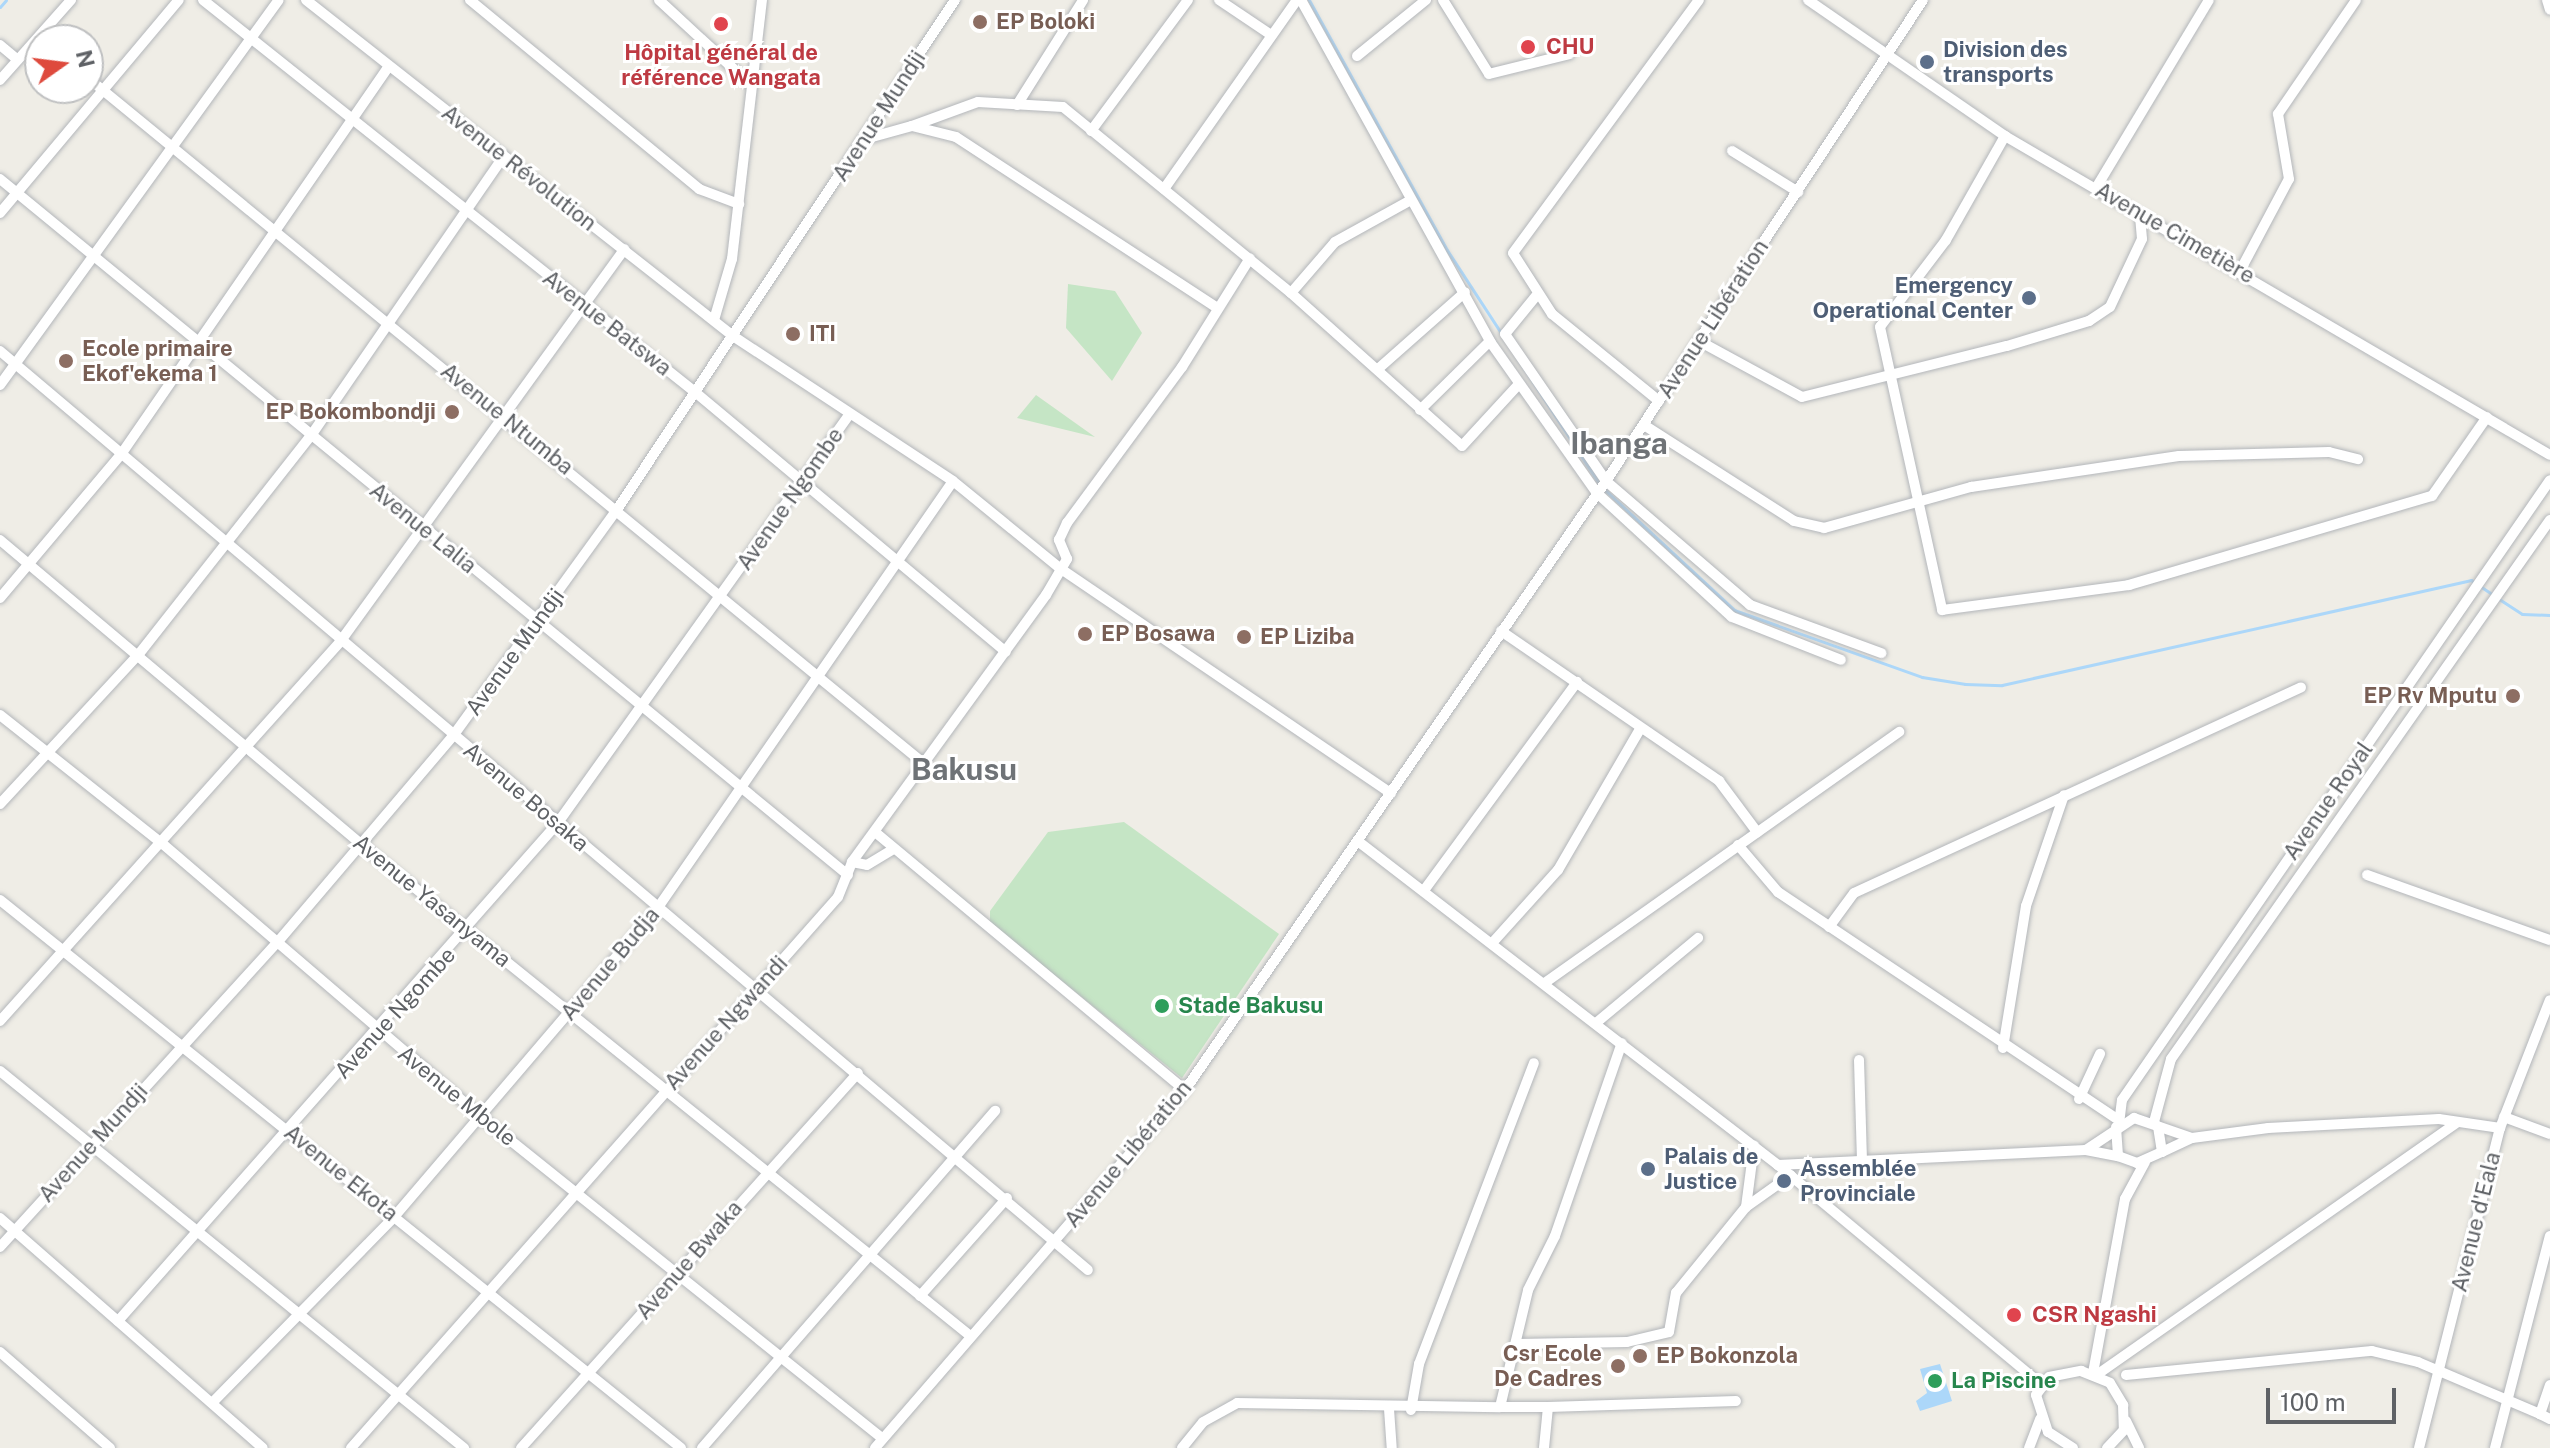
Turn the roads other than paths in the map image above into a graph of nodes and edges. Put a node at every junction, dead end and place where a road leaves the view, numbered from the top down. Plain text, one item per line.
1 (71, 0) edge
2 (179, 0) edge
3 (203, 0) edge
4 (279, 0) edge
5 (306, 0) edge
6 (470, 0) edge
7 (659, 0) edge
8 (762, 0) edge
9 (955, 0) edge
10 (1083, 0) edge
11 (1188, 0) edge
12 (1219, 0) edge
13 (1299, 0) edge
14 (1426, 0) edge
15 (1443, 0) edge
16 (1699, 0) edge
17 (1808, 0) edge
18 (1923, 0) edge
19 (2209, 0) edge
20 (2356, 0) edge
21 (2547, 0) edge
22 (2550, 10) edge
23 (52, 24) edge
24 (1271, 35) junction
25 (250, 40) junction
26 (0, 45) edge
27 (24, 54) edge
28 (1570, 54) dead end
29 (1357, 56) dead end
30 (1886, 57) junction
31 (18, 60) junction
32 (389, 66) junction
33 (0, 80) edge
34 (751, 85) junction
35 (104, 90) edge
36 (104, 92) edge
37 (92, 104) edge
38 (1017, 105) junction
39 (352, 118) junction
40 (912, 126) junction
41 (1091, 131) junction
42 (2005, 136) junction
43 (865, 139) junction
44 (172, 147) junction
45 (1732, 151) dead end
46 (503, 157) junction
47 (0, 179) edge
48 (2096, 188) junction
49 (1164, 189) junction
50 (1798, 192) junction
51 (17, 194) junction
52 (1411, 200) junction
53 (739, 204) junction
54 (464, 211) junction
55 (0, 213) edge
56 (2140, 215) junction
57 (2161, 227) junction
58 (276, 236) junction
59 (2142, 239) junction
60 (624, 249) junction
61 (95, 255) junction
62 (1250, 258) junction
63 (2240, 271) junction
64 (1465, 292) junction
65 (1291, 293) junction
66 (1536, 296) junction
67 (581, 304) junction
68 (1216, 307) junction
69 (714, 320) junction
70 (393, 322) junction
71 (733, 336) junction
72 (201, 340) junction
73 (1490, 341) junction
74 (1699, 341) junction
75 (0, 351) edge
76 (17, 363) junction
77 (1378, 369) junction
78 (1886, 376) junction
79 (1519, 384) junction
80 (0, 385) edge
81 (695, 392) junction
82 (1659, 401) junction
83 (1420, 410) junction
84 (849, 415) junction
85 (2487, 417) junction
86 (502, 419) junction
87 (1644, 425) junction
88 (310, 437) junction
89 (122, 453) junction
90 (2550, 455) edge
91 (2358, 459) dead end
92 (2550, 480) edge
93 (953, 481) junction
94 (799, 482) junction
95 (1602, 487) junction
96 (1916, 501) junction
97 (618, 508) junction
98 (2550, 520) edge
99 (423, 528) junction
100 (0, 540) edge
101 (227, 543) junction
102 (896, 565) junction
103 (30, 566) junction
104 (1061, 569) junction
105 (723, 594) junction
106 (0, 598) edge
107 (538, 622) junction
108 (1501, 631) junction
109 (340, 642) junction
110 (1006, 652) junction
111 (1881, 653) dead end
112 (139, 654) junction
113 (1841, 660) dead end
114 (820, 680) junction
115 (1577, 682) junction
116 (2301, 687) dead end
117 (640, 712) junction
118 (0, 715) edge
119 (1640, 729) junction
120 (1899, 732) dead end
121 (453, 736) junction
122 (250, 750) junction
123 (48, 755) junction
124 (923, 763) junction
125 (744, 792) junction
126 (1391, 793) junction
127 (2064, 795) junction
128 (0, 804) edge
129 (557, 824) junction
130 (875, 832) junction
131 (1757, 832) junction
132 (1359, 842) junction
133 (164, 845) junction
134 (1738, 845) junction
135 (363, 846) junction
136 (894, 849) junction
137 (852, 862) junction
138 (848, 875) junction
139 (2367, 875) dead end
140 (1425, 889) junction
141 (0, 900) edge
142 (657, 909) junction
143 (1829, 927) junction
144 (469, 930) junction
145 (1698, 938) dead end
146 (2550, 940) edge
147 (1494, 941) junction
148 (276, 944) junction
149 (66, 954) junction
150 (1546, 982) junction
151 (757, 989) junction
152 (2550, 1000) edge
153 (570, 1012) junction
154 (0, 1021) edge
155 (1596, 1023) junction
156 (378, 1030) junction
157 (1622, 1043) junction
158 (184, 1045) junction
159 (2003, 1048) junction
160 (2100, 1054) dead end
161 (1859, 1060) dead end
162 (1534, 1063) dead end
163 (0, 1071) edge
164 (858, 1073) junction
165 (1185, 1090) junction
166 (666, 1092) junction
167 (2079, 1099) junction
168 (995, 1111) dead end
169 (480, 1116) junction
170 (2117, 1123) junction
171 (2457, 1123) junction
172 (2502, 1123) junction
173 (2156, 1124) junction
174 (291, 1132) junction
175 (2550, 1134) edge
176 (2192, 1138) junction
177 (90, 1146) junction
178 (1754, 1146) junction
179 (2086, 1150) junction
180 (2162, 1152) junction
181 (960, 1156) junction
182 (2121, 1158) junction
183 (1862, 1159) junction
184 (2145, 1162) junction
185 (1778, 1165) junction
186 (766, 1171) junction
187 (1791, 1175) junction
188 (2131, 1184) junction
189 (579, 1192) junction
190 (1007, 1198) junction
191 (1746, 1207) junction
192 (394, 1217) junction
193 (0, 1218) edge
194 (198, 1228) junction
195 (14, 1230) junction
196 (2550, 1236) edge
197 (1054, 1240) junction
198 (0, 1247) edge
199 (871, 1255) junction
200 (1088, 1270) dead end
201 (679, 1272) junction
202 (920, 1296) junction
203 (490, 1297) junction
204 (299, 1313) junction
205 (118, 1321) junction
206 (968, 1334) junction
207 (1518, 1344) junction
208 (0, 1352) edge
209 (2132, 1356) junction
210 (784, 1357) junction
211 (2096, 1374) junction
212 (2438, 1374) junction
213 (2126, 1375) junction
214 (588, 1376) junction
215 (2040, 1383) junction
216 (2550, 1385) edge
217 (2115, 1389) junction
218 (400, 1396) junction
219 (1736, 1401) dead end
220 (2507, 1401) junction
221 (212, 1403) junction
222 (1505, 1403) junction
223 (1548, 1407) junction
224 (1389, 1409) junction
225 (1411, 1410) junction
226 (2545, 1416) edge
227 (2040, 1419) junction
228 (2126, 1421) junction
229 (879, 1444) edge
230 (2069, 1446) edge
231 (110, 1448) edge
232 (263, 1448) edge
233 (351, 1448) edge
234 (464, 1448) edge
235 (521, 1448) edge
236 (681, 1448) edge
237 (702, 1448) edge
238 (1182, 1448) edge
239 (1392, 1448) edge
240 (1544, 1448) edge
241 (2029, 1448) edge
242 (2051, 1448) edge
243 (2107, 1448) edge
244 (2139, 1448) edge
245 (2419, 1448) edge
246 (2495, 1448) edge

1 - 23 street
2 - 35 street
3 - 25 street, Avenue Batswa
4 - 25 street
5 - 32 street, Avenue Révolution
6 - 53 street
7 - 34 street
8 - 34 street
9 - 43 street, Avenue Mundji
10 - 38 street
11 - 41 street
12 - 24 street
13 - 24 street
13 - 52 street
14 - 29 street
15 - 28 street
16 - 66 street
17 - 30 street, Avenue Cimetière
18 - 30 street, Avenue Libération
19 - 48 street
20 - 63 street
21 - 22 street
24 - 49 street
25 - 39 street, Avenue Batswa
25 - 44 street
26 - 31 street
27 - 31 street
30 - 42 street, Avenue Cimetière
30 - 50 street, Avenue Libération
31 - 33 street
32 - 39 street
32 - 46 street, Avenue Révolution
34 - 53 street
36 - 44 street, Avenue Ntumba
37 - 51 street
38 - 40 street
38 - 41 street
39 - 54 street, Avenue Batswa
39 - 58 street
40 - 43 street
40 - 68 street
41 - 49 street
42 - 48 street, Avenue Cimetière
42 - 78 street
43 - 71 street, Avenue Mundji
44 - 58 street, Avenue Ntumba
44 - 61 street
45 - 50 street
46 - 54 street
46 - 60 street, Avenue Révolution
47 - 51 street, Avenue Lalia
48 - 56 street, Avenue Cimetière
49 - 62 street
50 - 74 street, Avenue Libération
51 - 55 street
51 - 61 street, Avenue Lalia
52 - 64 street
52 - 65 street
53 - 69 street
54 - 67 street, Avenue Batswa
54 - 70 street
56 - 57 street, Avenue Cimetière
56 - 59 street
57 - 59 street
57 - 63 street, Avenue Cimetière
58 - 70 street, Avenue Ntumba
58 - 72 street
59 - 78 street
60 - 67 street
60 - 69 street, Avenue Révolution
61 - 72 street, Avenue Lalia
61 - 76 street
62 - 65 street
62 - 68 street
63 - 85 street, Avenue Cimetière
64 - 73 street
64 - 77 street
65 - 77 street
66 - 82 street
66 - 95 street
67 - 81 street, Avenue Batswa
67 - 86 street
68 - 104 street
69 - 71 street, Avenue Révolution
70 - 86 street, Avenue Ntumba
70 - 88 street
71 - 81 street, Avenue Mundji
71 - 84 street, Avenue Révolution
72 - 88 street, Avenue Lalia
72 - 89 street
73 - 79 street
73 - 83 street
74 - 78 street
74 - 82 street, Avenue Libération
75 - 76 street, Avenue Bosaka
76 - 80 street
76 - 89 street, Avenue Bosaka
77 - 83 street
78 - 96 street
79 - 83 street
79 - 95 street
81 - 94 street, Avenue Batswa
81 - 97 street, Avenue Mundji
82 - 87 street, Avenue Libération
84 - 93 street, Avenue Révolution
84 - 94 street, Avenue Ngombe
85 - 90 street, Avenue Cimetière
85 - 96 street
86 - 97 street, Avenue Ntumba
86 - 99 street
87 - 95 street, Avenue Libération
87 - 96 street
88 - 99 street, Avenue Lalia
88 - 101 street
89 - 101 street, Avenue Bosaka
89 - 103 street
91 - 96 street
92 - 170 street, Avenue Royal
93 - 102 street, Avenue Budja
93 - 104 street, Avenue Révolution
94 - 102 street, Avenue Batswa
94 - 105 street, Avenue Ngombe
95 - 108 street, Avenue Libération
95 - 111 street
95 - 113 street
97 - 105 street, Avenue Ntumba
97 - 107 street, Avenue Mundji
98 - 173 street, Avenue Royal
99 - 107 street, Avenue Lalia
99 - 109 street
100 - 103 street, Avenue Yasanyama
101 - 109 street, Avenue Bosaka
101 - 112 street
102 - 110 street, Avenue Batswa
102 - 114 street, Avenue Budja
103 - 106 street
103 - 112 street, Avenue Yasanyama
104 - 110 street, Avenue Ngwandi
104 - 126 street, Avenue Révolution
105 - 114 street, Avenue Ntumba
105 - 117 street, Avenue Ngombe
107 - 117 street, Avenue Lalia
107 - 121 street, Avenue Mundji
108 - 115 street
108 - 126 street, Avenue Libération
109 - 121 street, Avenue Bosaka
109 - 122 street
110 - 124 street, Avenue Ngwandi
112 - 122 street, Avenue Yasanyama
112 - 123 street
114 - 124 street, Avenue Ntumba
114 - 125 street, Avenue Budja
115 - 119 street
115 - 140 street
116 - 127 street
117 - 125 street, Avenue Lalia
117 - 129 street, Avenue Ngombe
118 - 123 street, Avenue Mbole
119 - 131 street
119 - 147 street
120 - 131 street
121 - 129 street, Avenue Bosaka
121 - 135 street, Avenue Mundji
122 - 133 street
122 - 135 street, Avenue Yasanyama
123 - 128 street
123 - 133 street, Avenue Mbole
124 - 130 street, Avenue Ngwandi
125 - 138 street, Avenue Lalia
125 - 142 street, Avenue Budja
126 - 132 street, Avenue Libération
127 - 143 street
127 - 159 street
129 - 142 street, Avenue Bosaka
129 - 144 street, Avenue Ngombe
130 - 136 street
130 - 137 street, Avenue Ngwandi
131 - 134 street
132 - 140 street
132 - 165 street, Avenue Libération
133 - 148 street, Avenue Mbole
133 - 149 street
134 - 143 street
134 - 150 street
135 - 144 street, Avenue Yasanyama
135 - 148 street, Avenue Mundji
136 - 137 street
136 - 165 street
137 - 138 street, Avenue Ngwandi
138 - 151 street, Avenue Ngwandi
139 - 146 street
140 - 147 street
141 - 149 street, Avenue Ekota
142 - 151 street, Avenue Bosaka
142 - 153 street, Avenue Budja
143 - 159 street
144 - 153 street, Avenue Yasanyama
144 - 156 street, Avenue Ngombe
145 - 155 street
147 - 150 street
148 - 156 street, Avenue Mbole
148 - 158 street, Avenue Mundji
149 - 154 street
149 - 158 street, Avenue Ekota
150 - 155 street
151 - 164 street, Avenue Bosaka
151 - 166 street, Avenue Ngwandi
152 - 172 street, Avenue d'Eala
153 - 166 street, Avenue Yasanyama
153 - 169 street, Avenue Budja
155 - 157 street
156 - 169 street, Avenue Mbole
156 - 174 street, Avenue Ngombe
157 - 178 street
157 - 207 street
158 - 174 street, Avenue Ekota
158 - 177 street, Avenue Mundji
159 - 167 street
160 - 167 street
161 - 183 street
162 - 225 street
163 - 177 street
164 - 181 street, Avenue Bosaka
164 - 186 street, Avenue Bwaka
165 - 197 street, Avenue Libération
166 - 186 street, Avenue Yasanyama
166 - 189 street, Avenue Ngwandi
167 - 170 street
168 - 181 street
169 - 189 street, Avenue Mbole
169 - 192 street, Avenue Budja
170 - 173 street
170 - 179 street, Avenue Royal
170 - 182 street
171 - 172 street
171 - 176 street
171 - 209 street
172 - 175 street
172 - 212 street, Avenue d'Eala
173 - 176 street
173 - 180 street
174 - 192 street, Avenue Ekota
174 - 194 street, Avenue Ngombe
176 - 180 street
177 - 194 street
177 - 195 street, Avenue Mundji
178 - 185 street
178 - 191 street
179 - 182 street
179 - 183 street
180 - 184 street
181 - 190 street, Avenue Bosaka
181 - 199 street
182 - 184 street
182 - 188 street
183 - 185 street
184 - 188 street
185 - 187 street
186 - 199 street, Avenue Yasanyama
186 - 201 street, Avenue Bwaka
187 - 191 street
187 - 215 street
188 - 211 street
189 - 201 street, Avenue Mbole
189 - 203 street, Avenue Ngwandi
190 - 197 street, Avenue Bosaka
190 - 202 street
191 - 207 street
192 - 203 street, Avenue Ekota
192 - 204 street, Avenue Budja
193 - 195 street
194 - 204 street
194 - 205 street, Avenue Ngombe
195 - 198 street, Avenue Mundji
195 - 205 street
196 - 220 street
197 - 200 street, Avenue Bosaka
197 - 206 street, Avenue Libération
199 - 202 street, Avenue Yasanyama
199 - 210 street
201 - 210 street, Avenue Mbole
201 - 214 street, Avenue Bwaka
202 - 206 street, Avenue Yasanyama
203 - 214 street, Avenue Ekota
203 - 218 street, Avenue Ngwandi
204 - 218 street
204 - 221 street, Avenue Budja
205 - 221 street
206 - 229 street, Avenue Libération
207 - 222 street
208 - 231 street
209 - 211 street
209 - 213 street
210 - 229 street, Avenue Mbole
210 - 237 street
211 - 215 street
211 - 217 street
212 - 213 street
212 - 220 street
212 - 245 street, Avenue d'Eala
213 - 217 street
214 - 235 street, Avenue Bwaka
214 - 236 street, Avenue Ekota
215 - 227 street
216 - 226 street
217 - 228 street
218 - 233 street, Avenue Ngwandi
218 - 234 street
219 - 223 street
220 - 226 street
220 - 246 street
221 - 232 street
222 - 223 street
222 - 225 street
223 - 240 street
224 - 225 street
224 - 238 street
224 - 239 street
227 - 230 street
227 - 241 street
228 - 243 street
228 - 244 street
230 - 242 street

